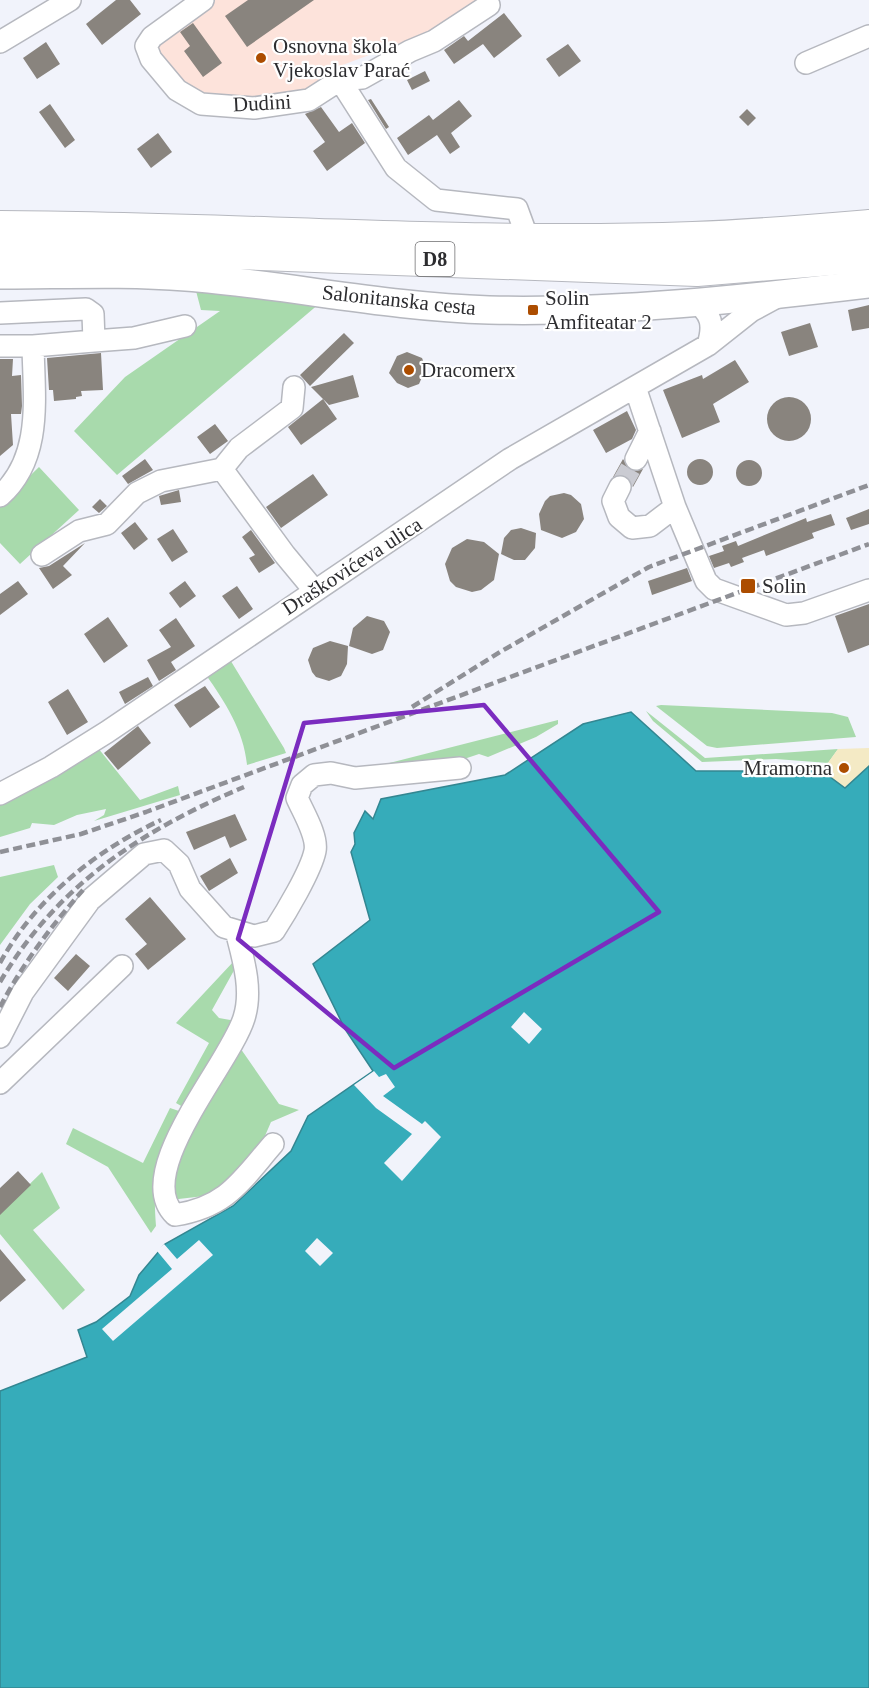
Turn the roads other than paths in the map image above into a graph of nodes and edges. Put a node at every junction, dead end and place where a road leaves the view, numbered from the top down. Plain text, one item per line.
1 (70, 0) edge
2 (203, 0) edge
3 (489, 5) dead end
4 (869, 36) edge
5 (0, 42) edge
6 (806, 63) dead end
7 (340, 80) junction
8 (0, 226) edge
9 (869, 226) edge
10 (528, 239) junction
11 (0, 250) edge
12 (869, 256) edge
13 (0, 275) edge
14 (869, 284) edge
15 (784, 294) junction
16 (695, 301) junction
17 (0, 313) edge
18 (185, 326) dead end
19 (94, 341) junction
20 (708, 345) junction
21 (0, 346) edge
22 (33, 346) junction
23 (294, 387) dead end
24 (635, 387) junction
25 (650, 431) junction
26 (636, 459) tunnel mouth
27 (222, 469) junction
28 (620, 487) tunnel mouth
29 (0, 496) edge
30 (675, 507) junction
31 (42, 555) dead end
32 (314, 590) junction
33 (869, 590) edge
34 (460, 768) dead end
35 (0, 794) edge
36 (236, 931) junction
37 (122, 966) dead end
38 (0, 1037) edge
39 (0, 1083) edge
40 (273, 1144) dead end

1 - 5 street
2 - 7 street, Dudini
3 - 7 street, Dudini
4 - 6 street
7 - 10 street
8 - 10 highway, D8
9 - 10 highway, D8
11 - 12 highway, D8
13 - 16 main road, Salonitanska cesta
14 - 15 main road, Salonitanska cesta
15 - 16 main road, Salonitanska cesta
15 - 20 street, Draškovićeva ulica
16 - 20 street
17 - 19 street
18 - 19 street
19 - 22 street
20 - 24 street, Draškovićeva ulica
21 - 22 street
22 - 29 street
23 - 27 street
24 - 25 street
24 - 32 street, Draškovićeva ulica
25 - 26 street
25 - 30 street
27 - 31 street
27 - 32 street
28 - 30 street
30 - 33 street
32 - 35 street, Draškovićeva ulica
34 - 36 street
36 - 38 street
36 - 40 street
37 - 39 street

